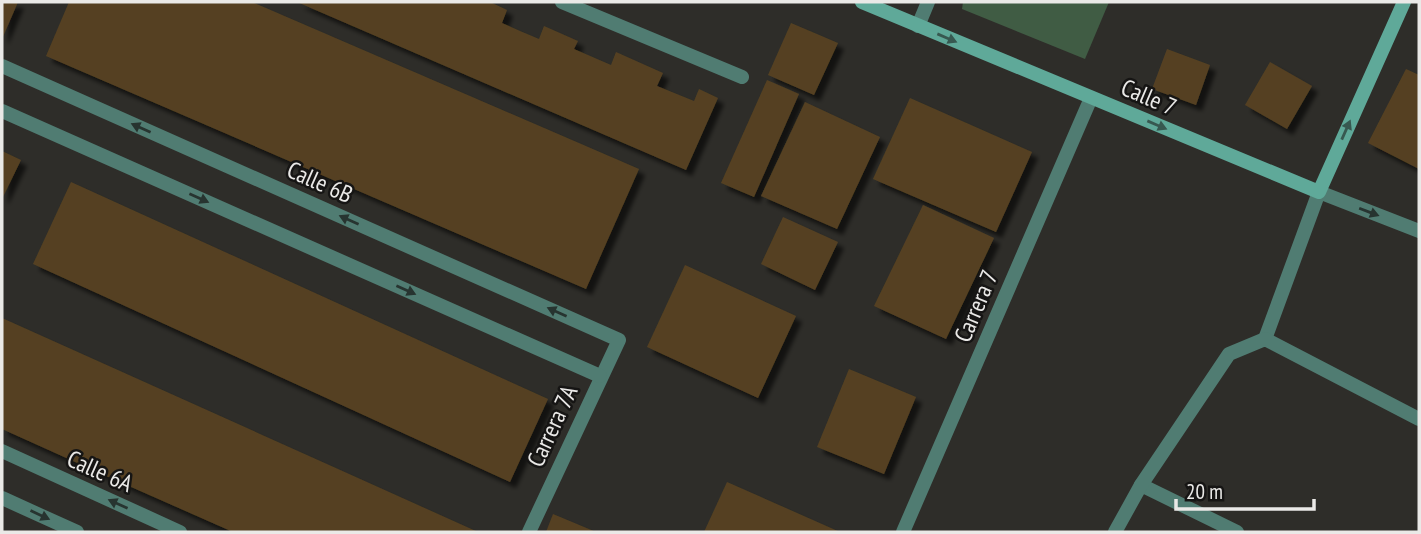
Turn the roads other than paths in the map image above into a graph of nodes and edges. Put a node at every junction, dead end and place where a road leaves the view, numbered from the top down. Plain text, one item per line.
1 (562, 2) edge
2 (862, 2) edge
3 (928, 2) edge
4 (1404, 2) edge
5 (918, 26) junction
6 (2, 65) edge
7 (742, 77) dead end
8 (1091, 98) junction
9 (2, 111) edge
10 (1319, 192) junction
11 (1419, 231) edge
12 (1265, 339) junction
13 (619, 340) joint
14 (600, 376) junction
15 (1419, 419) edge
16 (2, 451) edge
17 (1140, 485) junction
18 (2, 498) edge
19 (77, 532) edge
20 (180, 532) edge
21 (529, 532) edge
22 (903, 532) edge
23 (1115, 532) edge
24 (1237, 532) edge

1 - 7 street
2 - 5 street, Calle 7
3 - 5 street
10 -> 4 street
5 -> 8 street, Calle 7
13 -> 6 street, Calle 6B
8 -> 10 street, Calle 7
8 - 22 street, Carrera 7
9 -> 14 street
10 -> 11 street, Calle 7
10 - 12 street
12 - 15 street
12 - 17 street
13 - 14 street, Carrera 7A
14 - 21 street, Carrera 7A
20 -> 16 street, Calle 6A
17 - 23 street
17 - 24 street
18 -> 19 street

